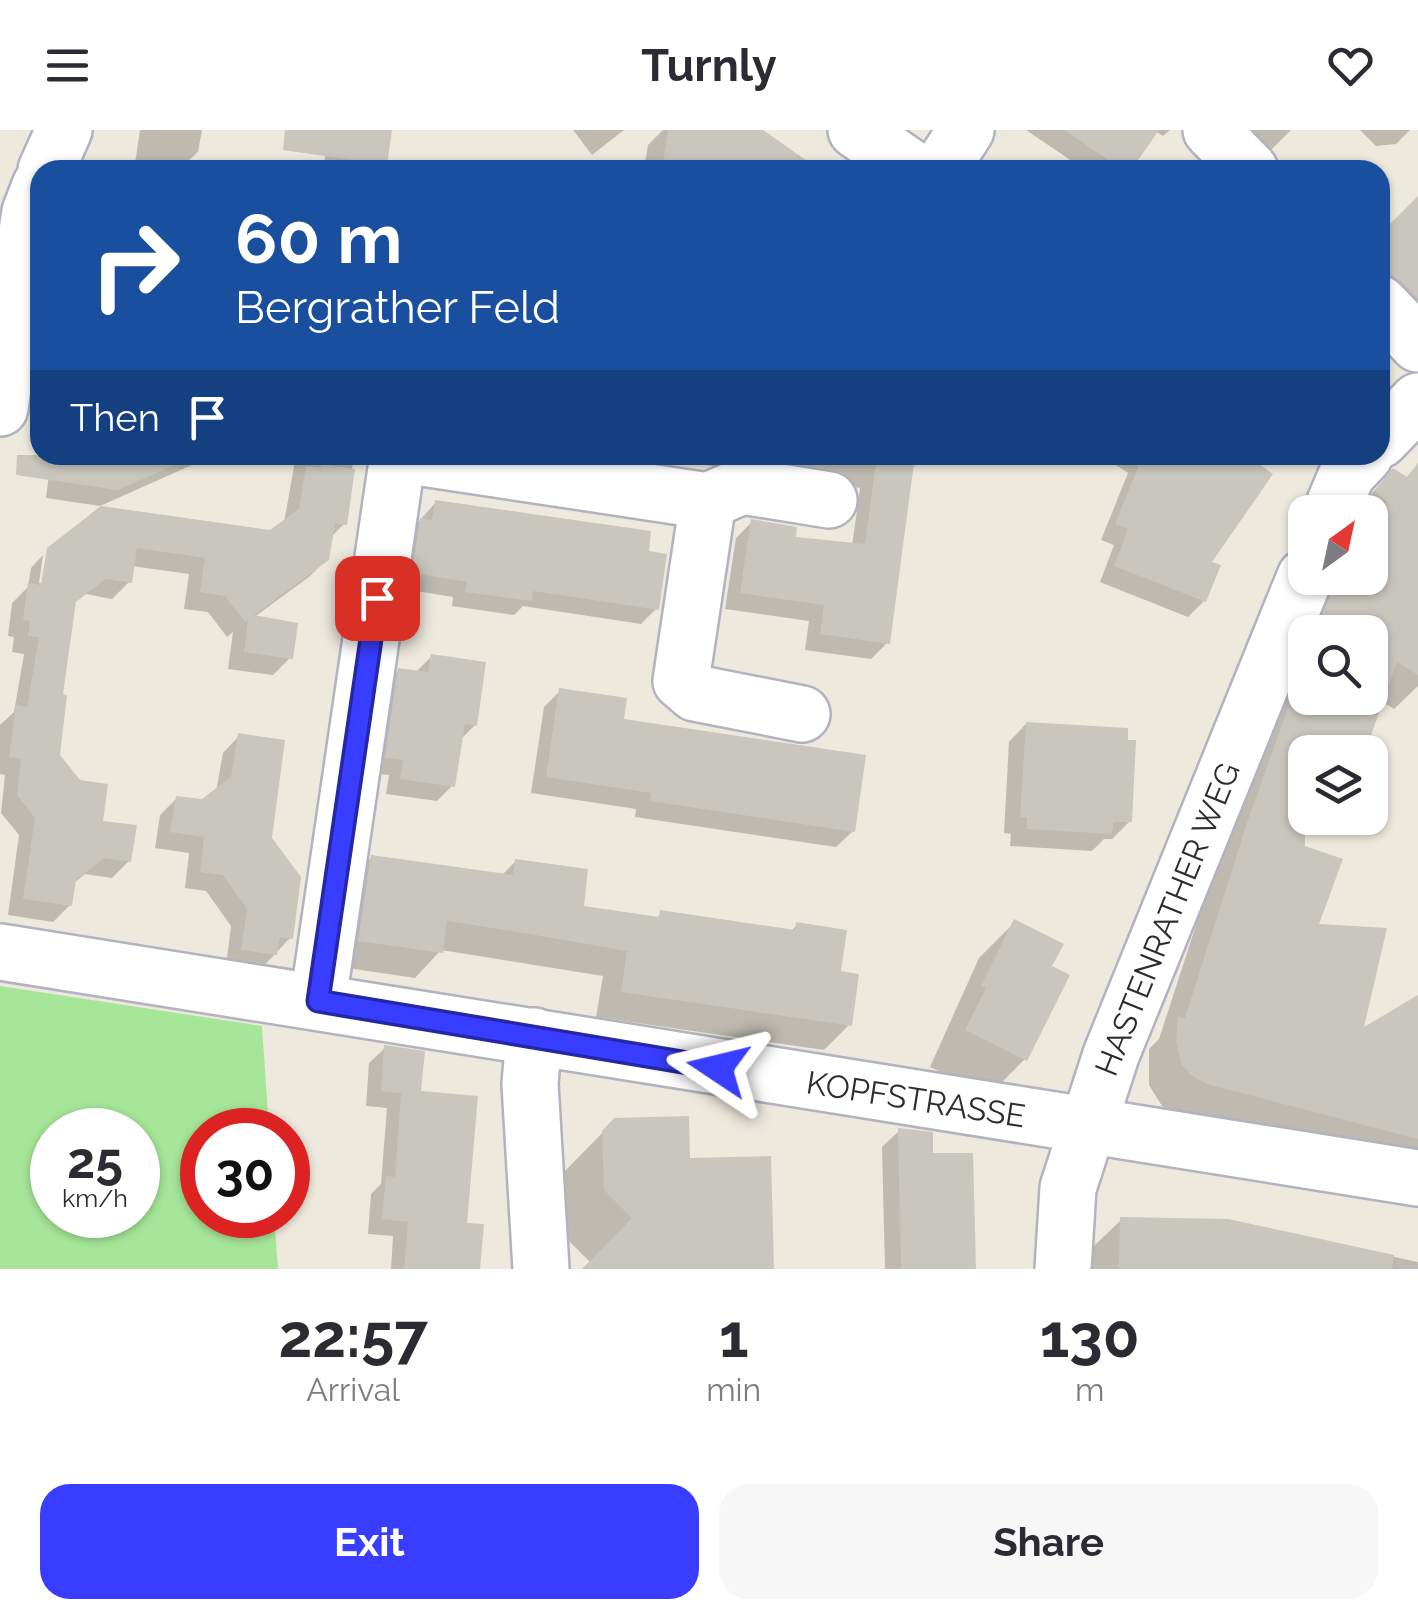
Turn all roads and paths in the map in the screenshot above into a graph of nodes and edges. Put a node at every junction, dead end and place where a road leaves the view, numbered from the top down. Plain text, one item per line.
1 (64, 130) edge
2 (856, 130) edge
3 (966, 130) edge
4 (1212, 130) edge
5 (50, 160) edge
6 (900, 160) edge
7 (946, 160) edge
8 (1240, 160) edge
9 (30, 212) edge
10 (1390, 315) edge
11 (1418, 344) edge
12 (1418, 401) edge
13 (14, 402) edge
14 (1390, 428) edge
15 (398, 465) edge
16 (466, 465) edge
17 (829, 500) dead end
18 (708, 502) junction
19 (1298, 595) edge
20 (802, 714) dead end
21 (0, 952) edge
22 (318, 1001) junction
23 (534, 1036) junction
24 (1088, 1126) junction
25 (1418, 1178) edge
26 (541, 1269) edge
27 (1063, 1269) edge

1 - 5 street
2 - 6 street
3 - 7 street
4 - 8 street
9 - 13 street
10 - 11 street
12 - 14 street
15 - 22 street
16 - 18 street
17 - 18 street
18 - 20 street
19 - 24 street, HASTENRATHER WEG
21 - 22 street, KOPFSTRASSE
22 - 23 street, KOPFSTRASSE
23 - 24 street, KOPFSTRASSE
23 - 26 street
24 - 25 street, KOPFSTRASSE
24 - 27 street, HASTENRATHER WEG

